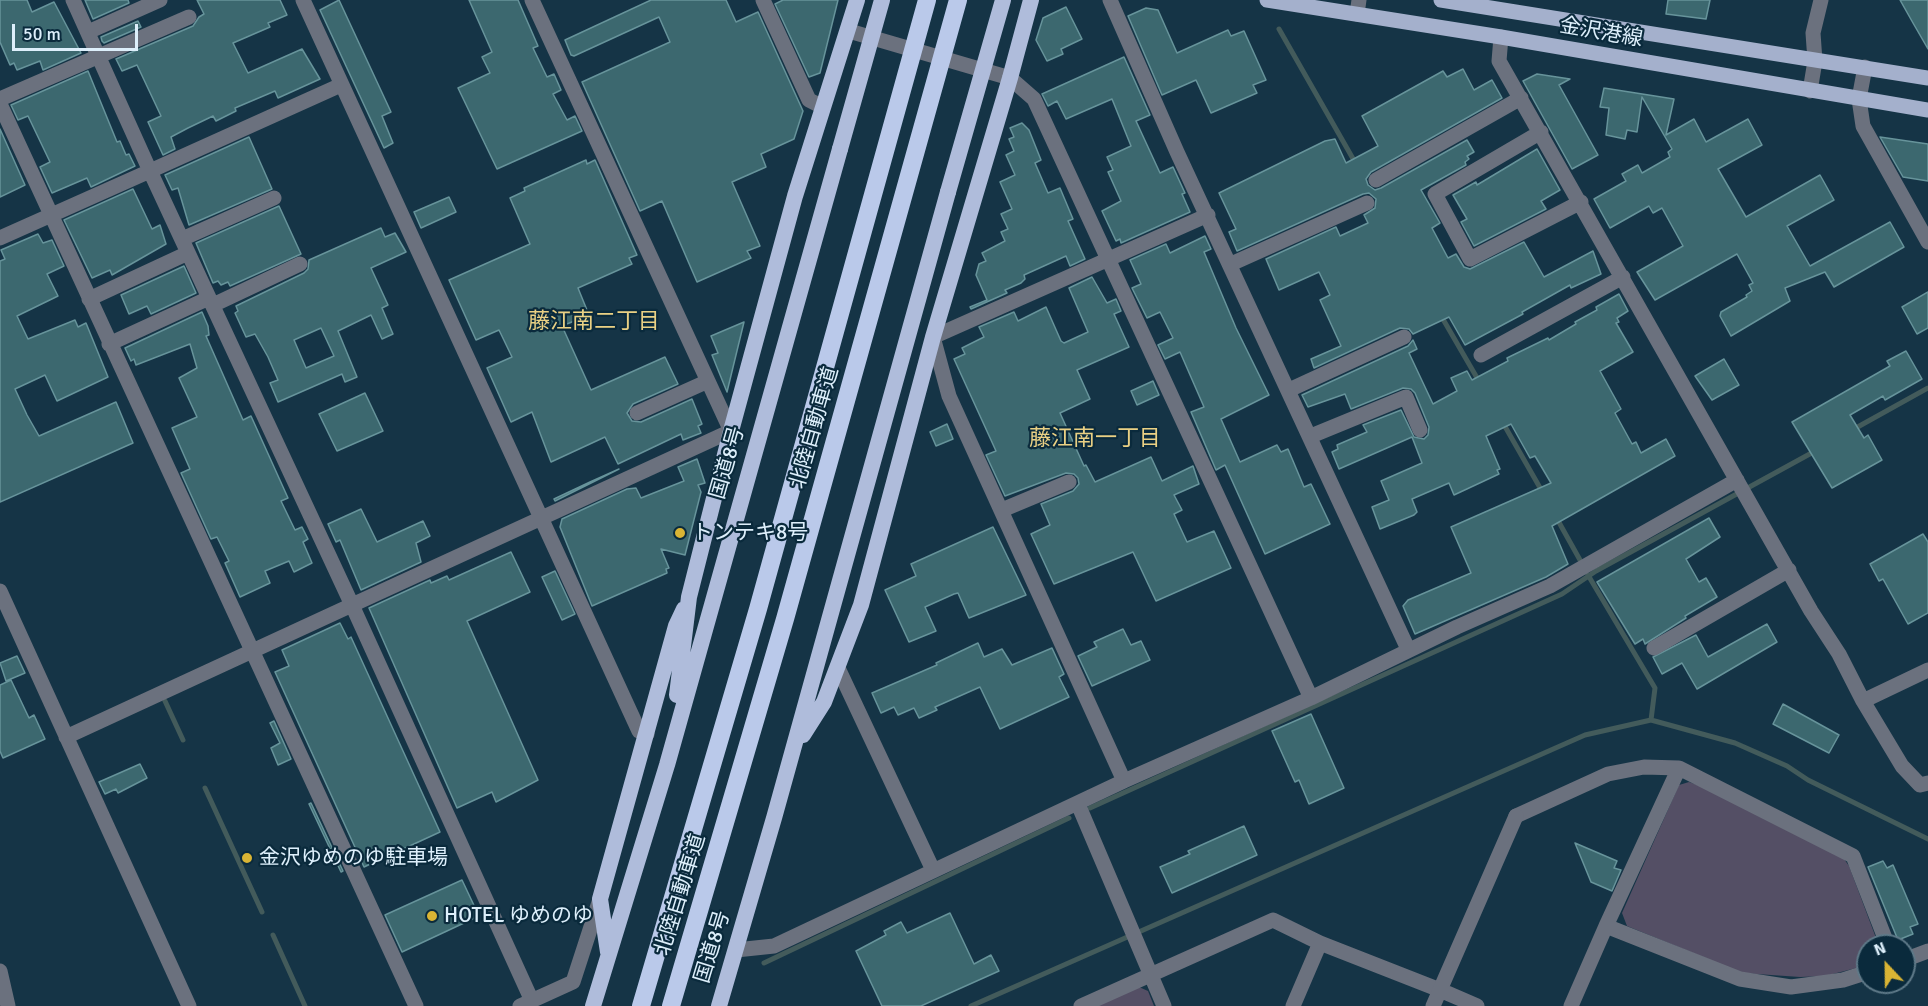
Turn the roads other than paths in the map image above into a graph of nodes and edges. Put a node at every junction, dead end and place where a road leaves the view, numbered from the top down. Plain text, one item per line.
1 (73, 0) edge
2 (160, 0) edge
3 (303, 0) edge
4 (532, 0) edge
5 (764, 0) edge
6 (857, 0) edge
7 (882, 0) edge
8 (927, 0) edge
9 (957, 0) edge
10 (1003, 0) edge
11 (1030, 0) edge
12 (1110, 0) edge
13 (1267, 0) edge
14 (1441, 0) edge
15 (1821, 0) edge
16 (1358, 7) edge
17 (189, 17) dead end
18 (849, 31) junction
19 (88, 32) junction
20 (1502, 37) junction
21 (98, 57) junction
22 (1815, 61) junction
23 (1865, 67) junction
24 (1010, 78) junction
25 (1928, 78) edge
26 (341, 85) junction
27 (1810, 91) junction
28 (1521, 98) junction
29 (0, 99) edge
30 (1859, 99) junction
31 (0, 104) edge
32 (823, 107) junction
33 (1928, 110) edge
34 (1541, 132) junction
35 (150, 171) junction
36 (1376, 180) dead end
37 (274, 198) dead end
38 (1581, 202) junction
39 (1367, 203) dead end
40 (1208, 215) junction
41 (50, 216) junction
42 (0, 238) edge
43 (1928, 242) edge
44 (185, 246) junction
45 (1107, 260) junction
46 (300, 264) dead end
47 (1231, 264) junction
48 (1623, 277) junction
49 (89, 299) junction
50 (211, 301) junction
51 (933, 337) junction
52 (1404, 337) dead end
53 (109, 344) junction
54 (1482, 355) dead end
55 (706, 382) junction
56 (1290, 390) junction
57 (637, 412) dead end
58 (1420, 430) dead end
59 (731, 431) junction
60 (1311, 436) junction
61 (1069, 482) dead end
62 (1742, 487) junction
63 (1002, 510) junction
64 (541, 518) junction
65 (1789, 570) junction
66 (0, 591) edge
67 (689, 597) junction
68 (352, 605) junction
69 (1654, 648) dead end
70 (1408, 649) junction
71 (252, 652) junction
72 (838, 668) junction
73 (1928, 670) edge
74 (1311, 698) junction
75 (1863, 701) junction
76 (647, 734) junction
77 (66, 737) junction
78 (793, 752) junction
79 (667, 765) junction
80 (1679, 768) junction
81 (1124, 781) junction
82 (1928, 783) edge
83 (1078, 804) junction
84 (933, 870) junction
85 (600, 899) junction
86 (1606, 926) junction
87 (1883, 934) edge
88 (1320, 943) junction
89 (736, 950) junction
90 (608, 956) junction
91 (0, 974) edge
92 (1152, 974) junction
93 (1856, 976) edge
94 (1440, 990) junction
95 (526, 1004) edge
96 (8, 1006) edge
97 (189, 1006) edge
98 (416, 1006) edge
99 (593, 1006) edge
100 (641, 1006) edge
101 (671, 1006) edge
102 (719, 1006) edge
103 (1081, 1006) edge
104 (1164, 1006) edge
105 (1293, 1006) edge
106 (1432, 1006) edge
107 (1477, 1006) edge
108 (1571, 1006) edge

1 - 19 street
2 - 19 street
3 - 26 street
4 - 55 street
5 - 32 street
6 - 18 highway
7 - 79 highway, 国道8号, bridge
8 - 100 highway, 北陸自動車道, bridge
9 - 101 highway, 北陸自動車道, bridge
10 - 78 highway, 国道8号, bridge
11 - 24 highway
12 - 40 street
13 - 16 main road, 金沢港線
14 - 22 main road, 金沢港線
15 - 22 street
16 - 20 main road, 金沢港線
17 - 21 street
18 - 24 street
18 - 32 highway
19 - 21 street
20 - 27 main road, 金沢港線
20 - 28 street
21 - 29 street
21 - 35 street
22 - 23 main road, 金沢港線
22 - 27 street
23 - 25 main road, 金沢港線
23 - 30 street
24 - 45 street
24 - 51 highway
26 - 35 street
26 - 64 street
27 - 30 main road, 金沢港線
28 - 34 street
28 - 36 street
30 - 33 main road, 金沢港線
30 - 43 street
31 - 41 street
32 - 59 highway
34 - 38 street
34 - 38 street
35 - 41 street
35 - 44 street
37 - 44 street
38 - 48 street
39 - 47 street
40 - 45 street
40 - 47 street
41 - 42 street
41 - 49 street
44 - 49 street
44 - 50 street
45 - 51 street
45 - 74 street
46 - 50 street
47 - 56 street
48 - 54 street
48 - 62 street
49 - 53 street
50 - 53 street
50 - 68 street
51 - 63 street
51 - 72 highway
52 - 56 street
53 - 71 street
55 - 57 street
55 - 59 street
56 - 60 street
58 - 60 street
59 - 64 street
59 - 67 highway
60 - 70 street
61 - 63 street
62 - 65 street
62 - 70 street
63 - 81 street
64 - 68 street
64 - 76 street
65 - 69 street
65 - 75 street
66 - 77 street
67 - 76 highway
67 - 79 highway
68 - 71 street
68 - 95 street
70 - 74 street
71 - 77 street
71 - 98 street
72 - 78 highway
72 - 84 street
73 - 75 street
74 - 81 street
75 - 82 street
76 - 85 highway
77 - 97 street
78 - 89 highway, 国道8号
79 - 90 highway, 国道8号
80 - 86 street
80 - 87 street
80 - 94 street
81 - 83 street
83 - 84 street
83 - 92 street
84 - 89 street
85 - 90 highway
85 - 95 street
86 - 93 street
86 - 108 street
88 - 92 street
88 - 94 street
88 - 105 street
89 - 102 highway, 国道8号
90 - 99 highway, 国道8号
91 - 96 street
92 - 103 street
92 - 104 street
94 - 106 street
94 - 107 street

